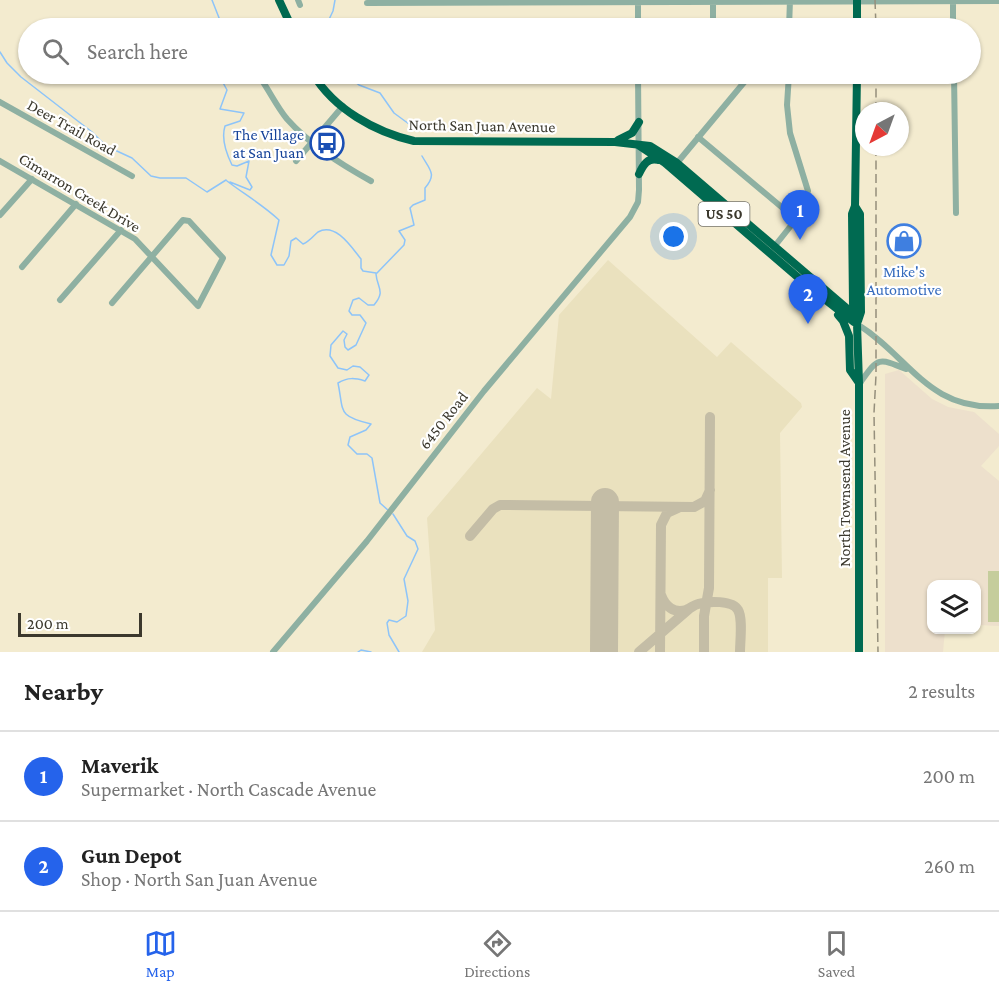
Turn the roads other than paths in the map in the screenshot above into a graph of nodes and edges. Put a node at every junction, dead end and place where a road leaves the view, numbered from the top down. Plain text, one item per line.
1 (279, 0) edge
2 (857, 0) edge
3 (945, 0) edge
4 (563, 1) edge
5 (638, 1) edge
6 (713, 1) edge
7 (790, 1) edge
8 (953, 1) edge
9 (999, 1) edge
10 (486, 2) edge
11 (367, 3) dead end
12 (287, 18) edge
13 (638, 18) edge
14 (713, 18) edge
15 (789, 18) edge
16 (856, 18) edge
17 (953, 18) edge
18 (264, 84) edge
19 (320, 84) edge
20 (638, 84) edge
21 (743, 84) edge
22 (788, 84) edge
23 (857, 84) edge
24 (954, 84) edge
25 (0, 102) edge
26 (342, 106) junction
27 (639, 122) junction
28 (698, 137) junction
29 (312, 142) junction
30 (615, 142) junction
31 (638, 145) junction
32 (0, 161) edge
33 (296, 161) dead end
34 (661, 161) junction
35 (677, 162) junction
36 (639, 174) junction
37 (132, 176) dead end
38 (32, 179) junction
39 (371, 181) dead end
40 (76, 204) junction
41 (855, 206) junction
42 (956, 213) dead end
43 (0, 215) edge
44 (797, 220) junction
45 (121, 230) junction
46 (774, 247) junction
47 (852, 249) junction
48 (152, 257) junction
49 (22, 267) dead end
50 (808, 286) junction
51 (833, 296) junction
52 (60, 300) dead end
53 (112, 303) dead end
54 (857, 324) junction
55 (911, 371) junction
56 (859, 383) junction
57 (999, 406) edge
58 (273, 652) edge
59 (859, 652) edge

1 - 12 highway
2 - 3 street
2 - 7 street
2 - 16 highway
3 - 8 street
4 - 5 street
4 - 10 street
5 - 6 street
5 - 13 street
6 - 7 street
6 - 14 street
7 - 15 street
8 - 9 street
8 - 17 street
10 - 11 street
18 - 29 street
19 - 26 highway, North San Juan Avenue / US 50
20 - 27 street
21 - 28 street
22 - 44 street
23 - 41 highway, North Townsend Avenue
24 - 42 street
25 - 37 street, Deer Trail Road
26 - 29 street
26 - 30 highway, North San Juan Avenue / US 50
27 - 30 highway
27 - 31 street
28 - 35 street
28 - 44 street
29 - 33 street
29 - 39 street
30 - 31 highway, North San Juan Avenue / US 50
31 - 34 highway, North San Juan Avenue / US 50
31 - 35 highway, North San Juan Avenue / US 50
31 - 36 street
32 - 38 street, Cimarron Creek Drive
34 - 36 highway
34 - 50 highway, North San Juan Avenue / US 50
35 - 46 highway, North San Juan Avenue / US 50
36 - 58 street, 6450 Road
38 - 40 street, Cimarron Creek Drive
38 - 43 street
40 - 45 street, Cimarron Creek Drive
40 - 49 street
41 - 47 highway, North Townsend Avenue
41 - 54 highway, North Townsend Avenue
44 - 46 street
45 - 48 street, Cimarron Creek Drive
45 - 52 street
46 - 51 highway, North San Juan Avenue / US 50
47 - 51 highway
47 - 54 highway, North Townsend Avenue
48 - 48 street
48 - 53 street
50 - 54 highway, North San Juan Avenue / US 50
50 - 56 highway, US 50
51 - 54 highway, North San Juan Avenue / US 50
54 - 55 street
54 - 56 highway, North Townsend Avenue / US 50
55 - 56 street
55 - 57 street
56 - 59 highway, North Townsend Avenue / US 50

